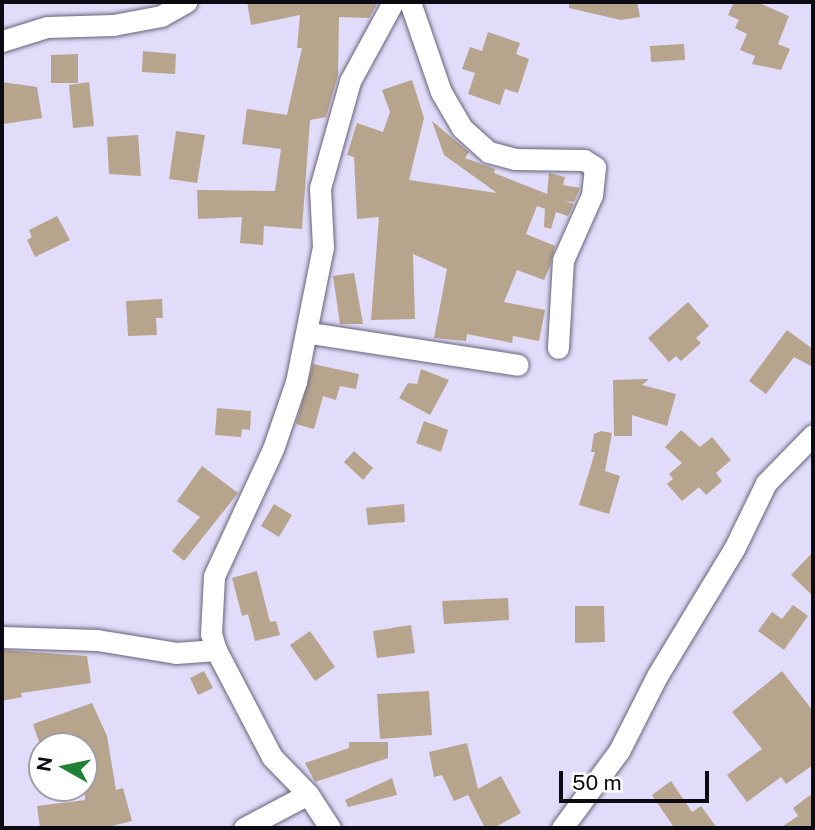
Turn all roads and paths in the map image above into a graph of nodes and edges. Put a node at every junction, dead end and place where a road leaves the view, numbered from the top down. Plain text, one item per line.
1 (186, 2) edge
2 (393, 2) edge
3 (410, 2) edge
4 (2, 41) edge
5 (310, 333) junction
6 (558, 348) dead end
7 (518, 365) dead end
8 (813, 435) edge
9 (2, 637) edge
10 (216, 650) junction
11 (308, 794) junction
12 (244, 828) edge
13 (330, 828) edge
14 (562, 828) edge

1 - 4 street
2 - 5 street
3 - 6 street
5 - 7 street
5 - 10 street
8 - 14 street
9 - 10 street
10 - 11 street
11 - 12 street
11 - 13 street

